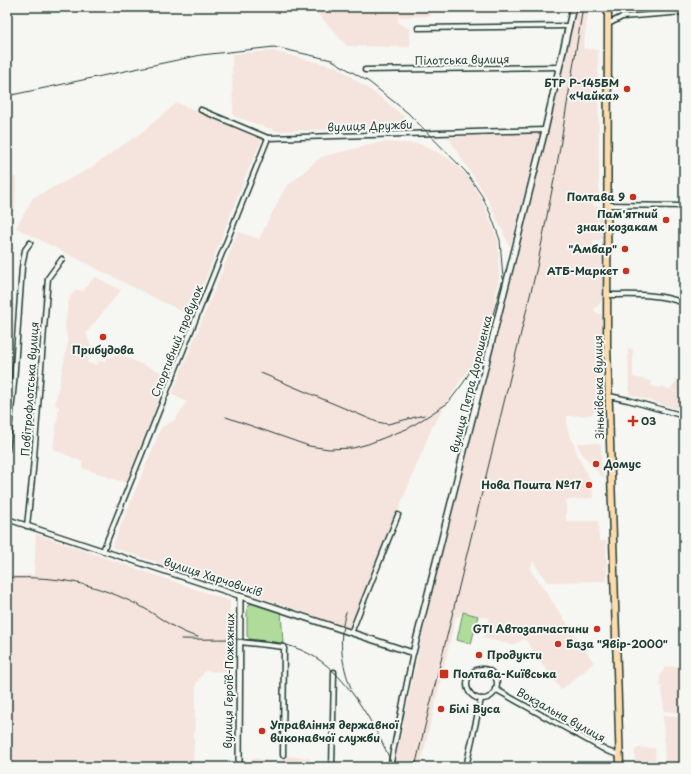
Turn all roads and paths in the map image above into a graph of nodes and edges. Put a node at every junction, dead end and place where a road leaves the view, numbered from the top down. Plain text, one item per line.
1 (573, 7) edge
2 (608, 7) edge
3 (684, 12) edge
4 (608, 24) junction
5 (569, 26) junction
6 (418, 28) dead end
7 (560, 67) junction
8 (365, 70) dead end
9 (200, 110) dead end
10 (545, 130) junction
11 (268, 138) junction
12 (607, 206) junction
13 (684, 206) edge
14 (30, 243) dead end
15 (62, 259) dead end
16 (607, 295) junction
17 (684, 303) edge
18 (609, 396) junction
19 (684, 416) edge
20 (7, 450) edge
21 (398, 515) dead end
22 (7, 519) edge
23 (26, 526) junction
24 (103, 551) junction
25 (240, 596) junction
26 (351, 633) junction
27 (240, 642) junction
28 (413, 653) junction
29 (334, 672) dead end
30 (495, 689) junction
31 (481, 699) junction
32 (283, 755) dead end
33 (619, 755) junction
34 (239, 767) edge
35 (332, 767) edge
36 (390, 767) edge
37 (466, 767) edge
38 (620, 767) edge

1 - 5 street, вулиця Петра Дорошенка
2 - 4 main road, Зіньківська вулиця
3 - 4 street
4 - 12 main road, Зіньківська вулиця
5 - 6 street
5 - 7 street, вулиця Петра Дорошенка
7 - 8 street, Пілотська вулиця
7 - 10 street, вулиця Петра Дорошенка
9 - 11 street, вулиця Дружби
10 - 11 street, вулиця Дружби
10 - 28 street, вулиця Петра Дорошенка
11 - 24 street, Спортивний провулок
12 - 13 street
12 - 16 main road, Зіньківська вулиця
14 - 20 street
15 - 23 street, Повітрофлотська вулиця
16 - 17 street
16 - 18 main road, Зіньківська вулиця
18 - 19 street
18 - 33 main road, Зіньківська вулиця
21 - 26 street
22 - 23 street, вулиця Харчовиків
23 - 24 street, вулиця Харчовиків
24 - 25 street, вулиця Харчовиків
25 - 26 street, вулиця Харчовиків
25 - 27 street, вулиця Героїв-Пожежних
26 - 28 street, вулиця Харчовиків
27 - 32 street
27 - 34 street, вулиця Героїв-Пожежних
28 - 36 street, вулиця Петра Дорошенка
29 - 35 street
30 - 31 street
30 - 31 street
30 - 33 street, Вокзальна вулиця
31 - 37 street
33 - 38 main road, Зіньківська вулиця

